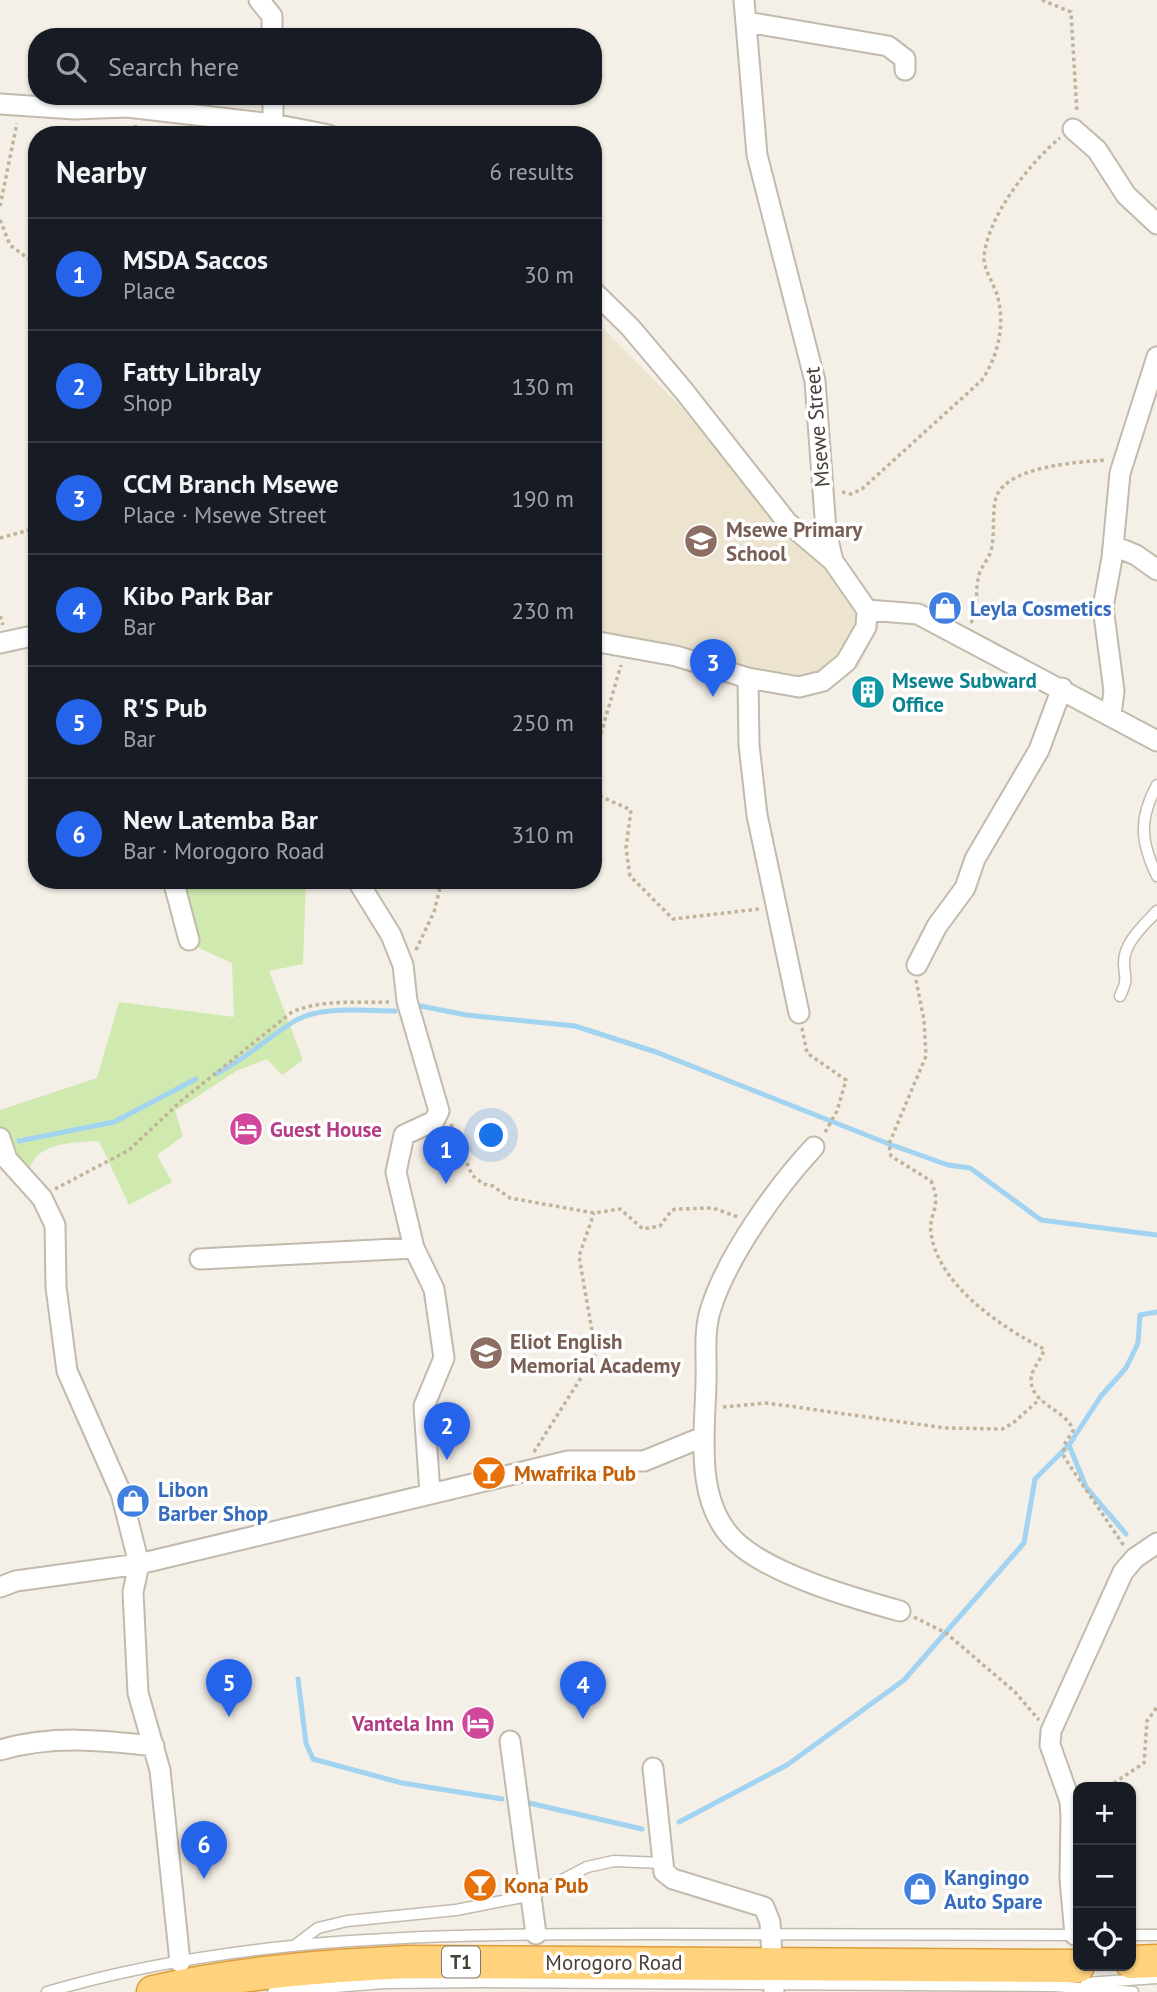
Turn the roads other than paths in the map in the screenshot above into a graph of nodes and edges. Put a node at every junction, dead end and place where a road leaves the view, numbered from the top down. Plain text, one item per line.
1 (259, 0) edge
2 (744, 0) edge
3 (747, 22) junction
4 (272, 28) edge
5 (905, 70) dead end
6 (0, 104) edge
7 (28, 105) edge
8 (32, 105) edge
9 (273, 105) edge
10 (273, 124) junction
11 (283, 126) edge
12 (1073, 130) road end
13 (1157, 224) edge
14 (602, 300) edge
15 (1157, 357) edge
16 (1114, 546) junction
17 (833, 561) junction
18 (1157, 570) edge
19 (867, 610) junction
20 (28, 637) edge
21 (602, 642) edge
22 (0, 643) edge
23 (748, 678) junction
24 (1062, 688) junction
25 (1111, 714) junction
26 (1157, 741) edge
27 (1157, 785) edge
28 (1157, 876) edge
29 (175, 889) edge
30 (363, 889) edge
31 (1157, 911) edge
32 (189, 940) dead end
33 (917, 965) road end
34 (1120, 996) dead end
35 (799, 1013) road end
36 (0, 1138) edge
37 (814, 1147) dead end
38 (414, 1248) junction
39 (200, 1259) dead end
40 (703, 1437) junction
41 (430, 1494) junction
42 (1157, 1544) edge
43 (139, 1563) junction
44 (0, 1587) edge
45 (900, 1611) road end
46 (510, 1741) dead end
47 (154, 1745) junction
48 (0, 1750) edge
49 (653, 1768) dead end
50 (662, 1863) junction
51 (533, 1895) junction
52 (1073, 1908) edge
53 (536, 1934) junction
54 (1157, 1935) edge
55 (1073, 1945) edge
56 (294, 1946) junction
57 (180, 1962) junction
58 (1139, 1964) edge
59 (772, 1968) edge
60 (1054, 1986) junction
61 (47, 1992) edge
62 (153, 1992) edge
63 (273, 1992) edge

1 - 4 street
2 - 3 street, Msewe Street
3 - 5 street
3 - 17 street, Msewe Street
6 - 7 street
8 - 10 street
9 - 10 street
10 - 11 street
12 - 13 street
14 - 17 street
15 - 16 street
16 - 18 street
16 - 25 street
17 - 19 street, Msewe Street
19 - 23 street
19 - 24 street
20 - 22 street
21 - 23 street
23 - 35 street
24 - 25 street
24 - 33 street
25 - 26 street
27 - 28 lane
29 - 32 street
30 - 38 street
31 - 34 lane
36 - 43 street
37 - 40 street
38 - 39 street
38 - 41 street
40 - 41 street
40 - 45 street
41 - 43 street
42 - 52 street
43 - 44 street
43 - 47 street
46 - 51 street
47 - 48 street
47 - 57 street
49 - 50 street
50 - 51 lane
50 - 59 street
51 - 53 street
51 - 56 lane
53 - 56 lane
53 - 59 lane
54 - 58 lane
55 - 59 highway, Morogoro Road / T1
56 - 57 lane
57 - 61 lane
58 - 60 lane, Morogoro Road
58 - 60 lane, Morogoro Road
59 - 60 lane, Morogoro Road
59 - 62 highway, Morogoro Road / T1
59 - 63 lane, Morogoro Road

